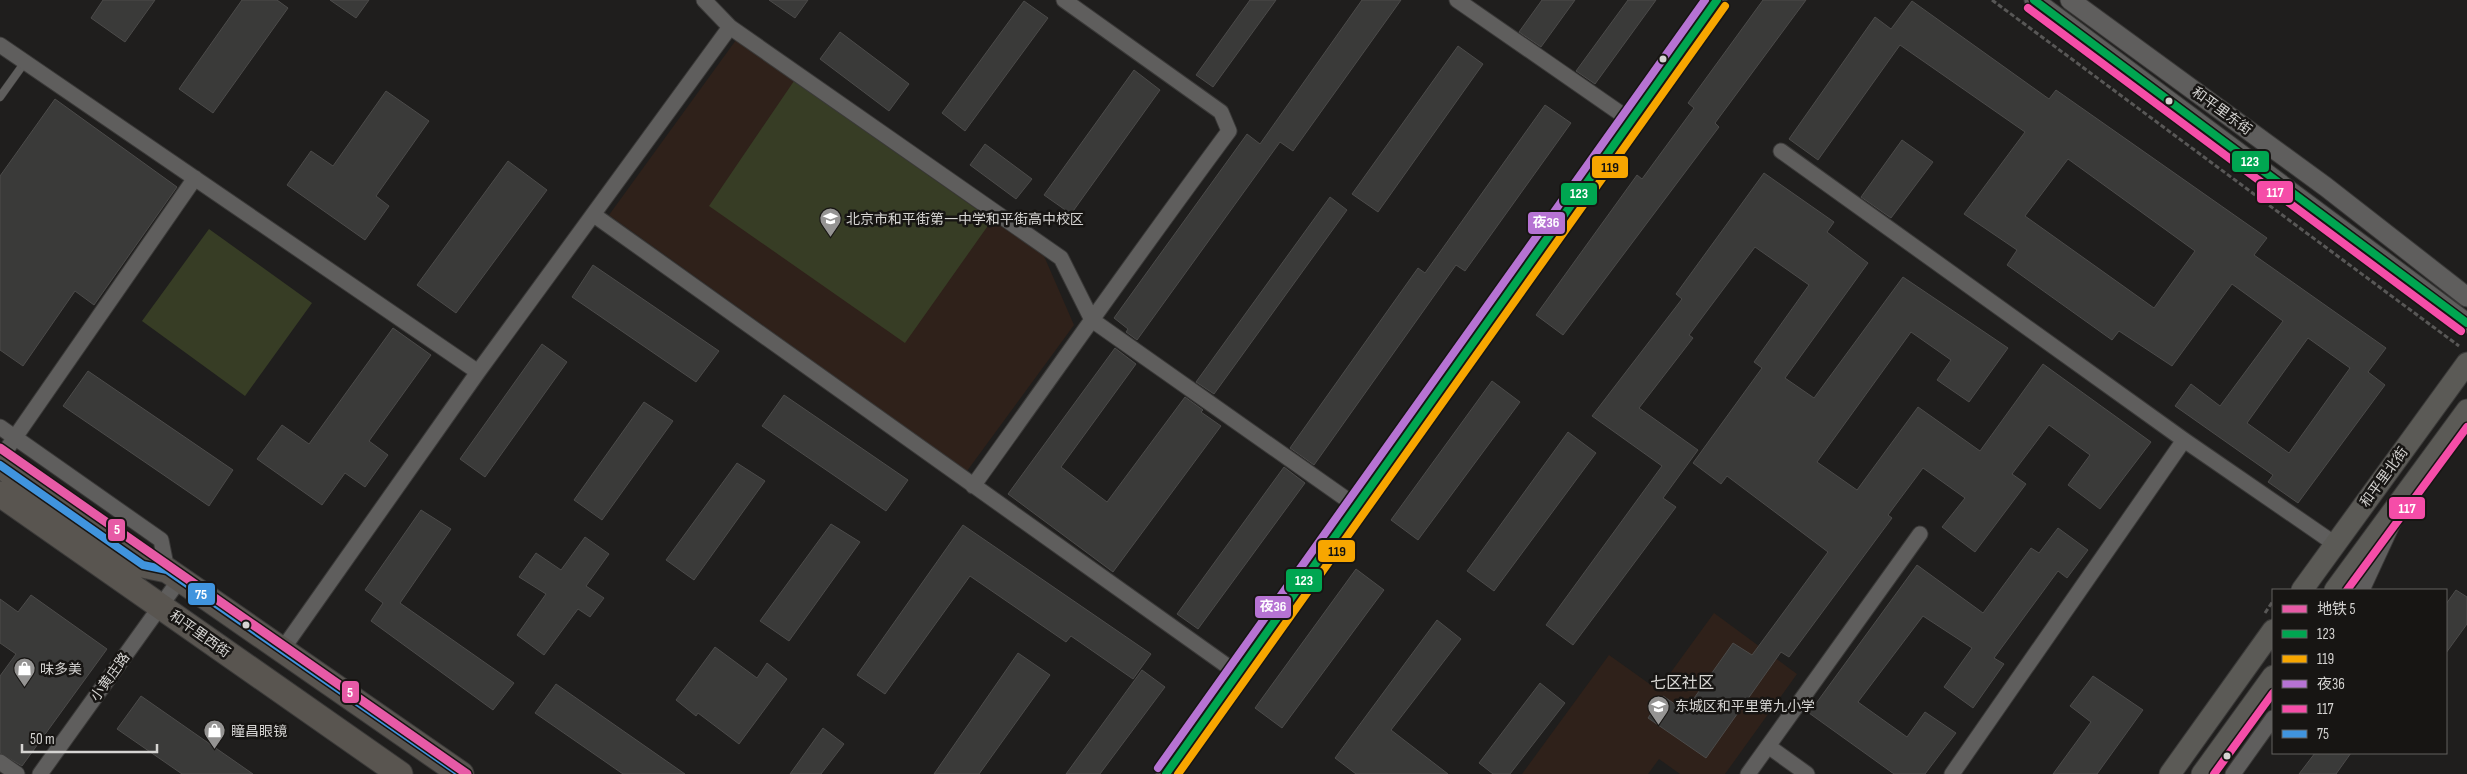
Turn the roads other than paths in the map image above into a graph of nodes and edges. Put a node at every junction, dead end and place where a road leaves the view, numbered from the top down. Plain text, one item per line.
1 (704, 0) edge
2 (1064, 0) edge
3 (1457, 0) edge
4 (1717, 0) edge
5 (2034, 0) edge
6 (2070, 0) edge
7 (730, 27) junction
8 (0, 45) edge
9 (24, 62) junction
10 (0, 97) edge
11 (1630, 120) junction
12 (1781, 151) dead end
13 (196, 178) junction
14 (594, 214) junction
15 (2467, 297) edge
16 (1092, 320) junction
17 (2467, 323) edge
18 (2464, 355) edge
19 (478, 372) junction
20 (2467, 410) edge
21 (0, 427) edge
22 (2184, 440) junction
23 (0, 459) edge
24 (0, 465) edge
25 (973, 486) junction
26 (2410, 486) junction
27 (0, 494) edge
28 (1356, 506) junction
29 (1920, 534) dead end
30 (2335, 544) junction
31 (174, 575) junction
32 (2303, 589) edge
33 (2336, 589) edge
34 (2362, 589) edge
35 (161, 606) junction
36 (2272, 631) edge
37 (282, 650) junction
38 (1237, 673) junction
39 (2272, 677) edge
40 (2272, 719) edge
41 (1768, 746) junction
42 (0, 762) edge
43 (17, 774) edge
44 (40, 774) edge
45 (400, 774) edge
46 (461, 774) edge
47 (1166, 774) edge
48 (1748, 774) edge
49 (1807, 774) edge
50 (1952, 774) edge
51 (2170, 774) edge
52 (2202, 774) edge
53 (2233, 774) edge

1 - 7 street
2 - 16 street
3 - 11 street
4 - 11 street
5 - 17 street, 和平里东街
6 - 15 street, 和平里东街
7 - 14 street
7 - 16 street
8 - 9 street
9 - 10 lane
9 - 13 street
11 - 28 street
12 - 22 street
13 - 19 street
13 - 23 street
14 - 19 street
14 - 25 street
16 - 25 street
16 - 28 street
18 - 30 main road, 和平里北街
19 - 37 street
20 - 26 main road, 和平里北街
21 - 31 street
22 - 30 street
22 - 50 street
24 - 31 main road
25 - 38 street
26 - 33 main road, 和平里北街
26 - 34 street
27 - 35 main road, 和平里西街
28 - 38 street
29 - 41 street
30 - 32 main road, 和平里北街
31 - 35 street, 小黄庄路
31 - 37 main road
35 - 44 street, 小黄庄路
35 - 45 main road, 和平里西街
36 - 51 main road
37 - 46 main road
38 - 47 street
39 - 52 main road
40 - 53 street
41 - 48 street
41 - 49 street
42 - 43 street

